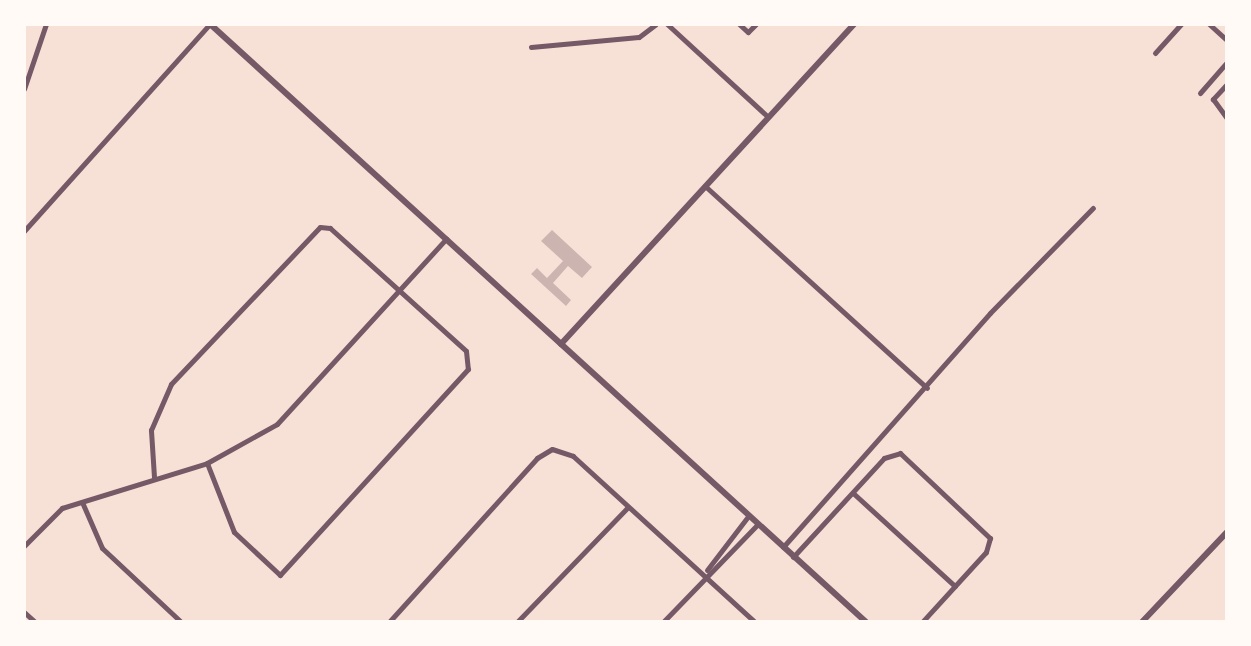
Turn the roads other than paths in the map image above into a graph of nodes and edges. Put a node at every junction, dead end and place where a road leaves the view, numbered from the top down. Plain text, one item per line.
1 (46, 24) edge
2 (210, 24) edge
3 (656, 24) edge
4 (667, 24) edge
5 (739, 24) edge
6 (756, 24) edge
7 (854, 24) edge
8 (1181, 24) edge
9 (1209, 24) edge
10 (1227, 40) edge
11 (531, 47) dead end
12 (1155, 53) dead end
13 (1227, 62) edge
14 (1227, 84) edge
15 (24, 89) edge
16 (1200, 93) dead end
17 (768, 117) junction
18 (1227, 118) edge
19 (705, 186) junction
20 (1093, 208) dead end
21 (24, 231) edge
22 (446, 239) junction
23 (400, 291) junction
24 (561, 344) junction
25 (927, 388) junction
26 (207, 463) junction
27 (154, 477) junction
28 (853, 493) junction
29 (82, 502) junction
30 (627, 508) junction
31 (749, 515) junction
32 (758, 524) junction
33 (1227, 532) edge
34 (24, 546) edge
35 (783, 547) junction
36 (793, 557) junction
37 (705, 575) junction
38 (955, 586) junction
39 (24, 612) edge
40 (35, 622) edge
41 (181, 622) edge
42 (389, 622) edge
43 (517, 622) edge
44 (663, 622) edge
45 (755, 622) edge
46 (866, 622) edge
47 (922, 622) edge
48 (1142, 622) edge

1 - 15 street
2 - 21 street
2 - 22 street
3 - 11 street
4 - 17 street
5 - 6 street
7 - 17 street
8 - 12 street
9 - 10 street
13 - 16 street
14 - 18 street
17 - 19 street
19 - 24 street
19 - 25 street
20 - 25 street
22 - 23 street
22 - 24 street
23 - 26 street
23 - 26 street
23 - 27 street
24 - 31 street
25 - 35 street
26 - 27 street
27 - 29 street
28 - 36 street
28 - 38 street
28 - 38 street
29 - 34 street
29 - 41 street
30 - 37 street
30 - 42 street
30 - 43 street
31 - 32 street
31 - 37 street
32 - 35 street
32 - 37 street
33 - 48 street
35 - 36 street
36 - 46 street
37 - 44 street
37 - 45 street
38 - 47 street
39 - 40 street

